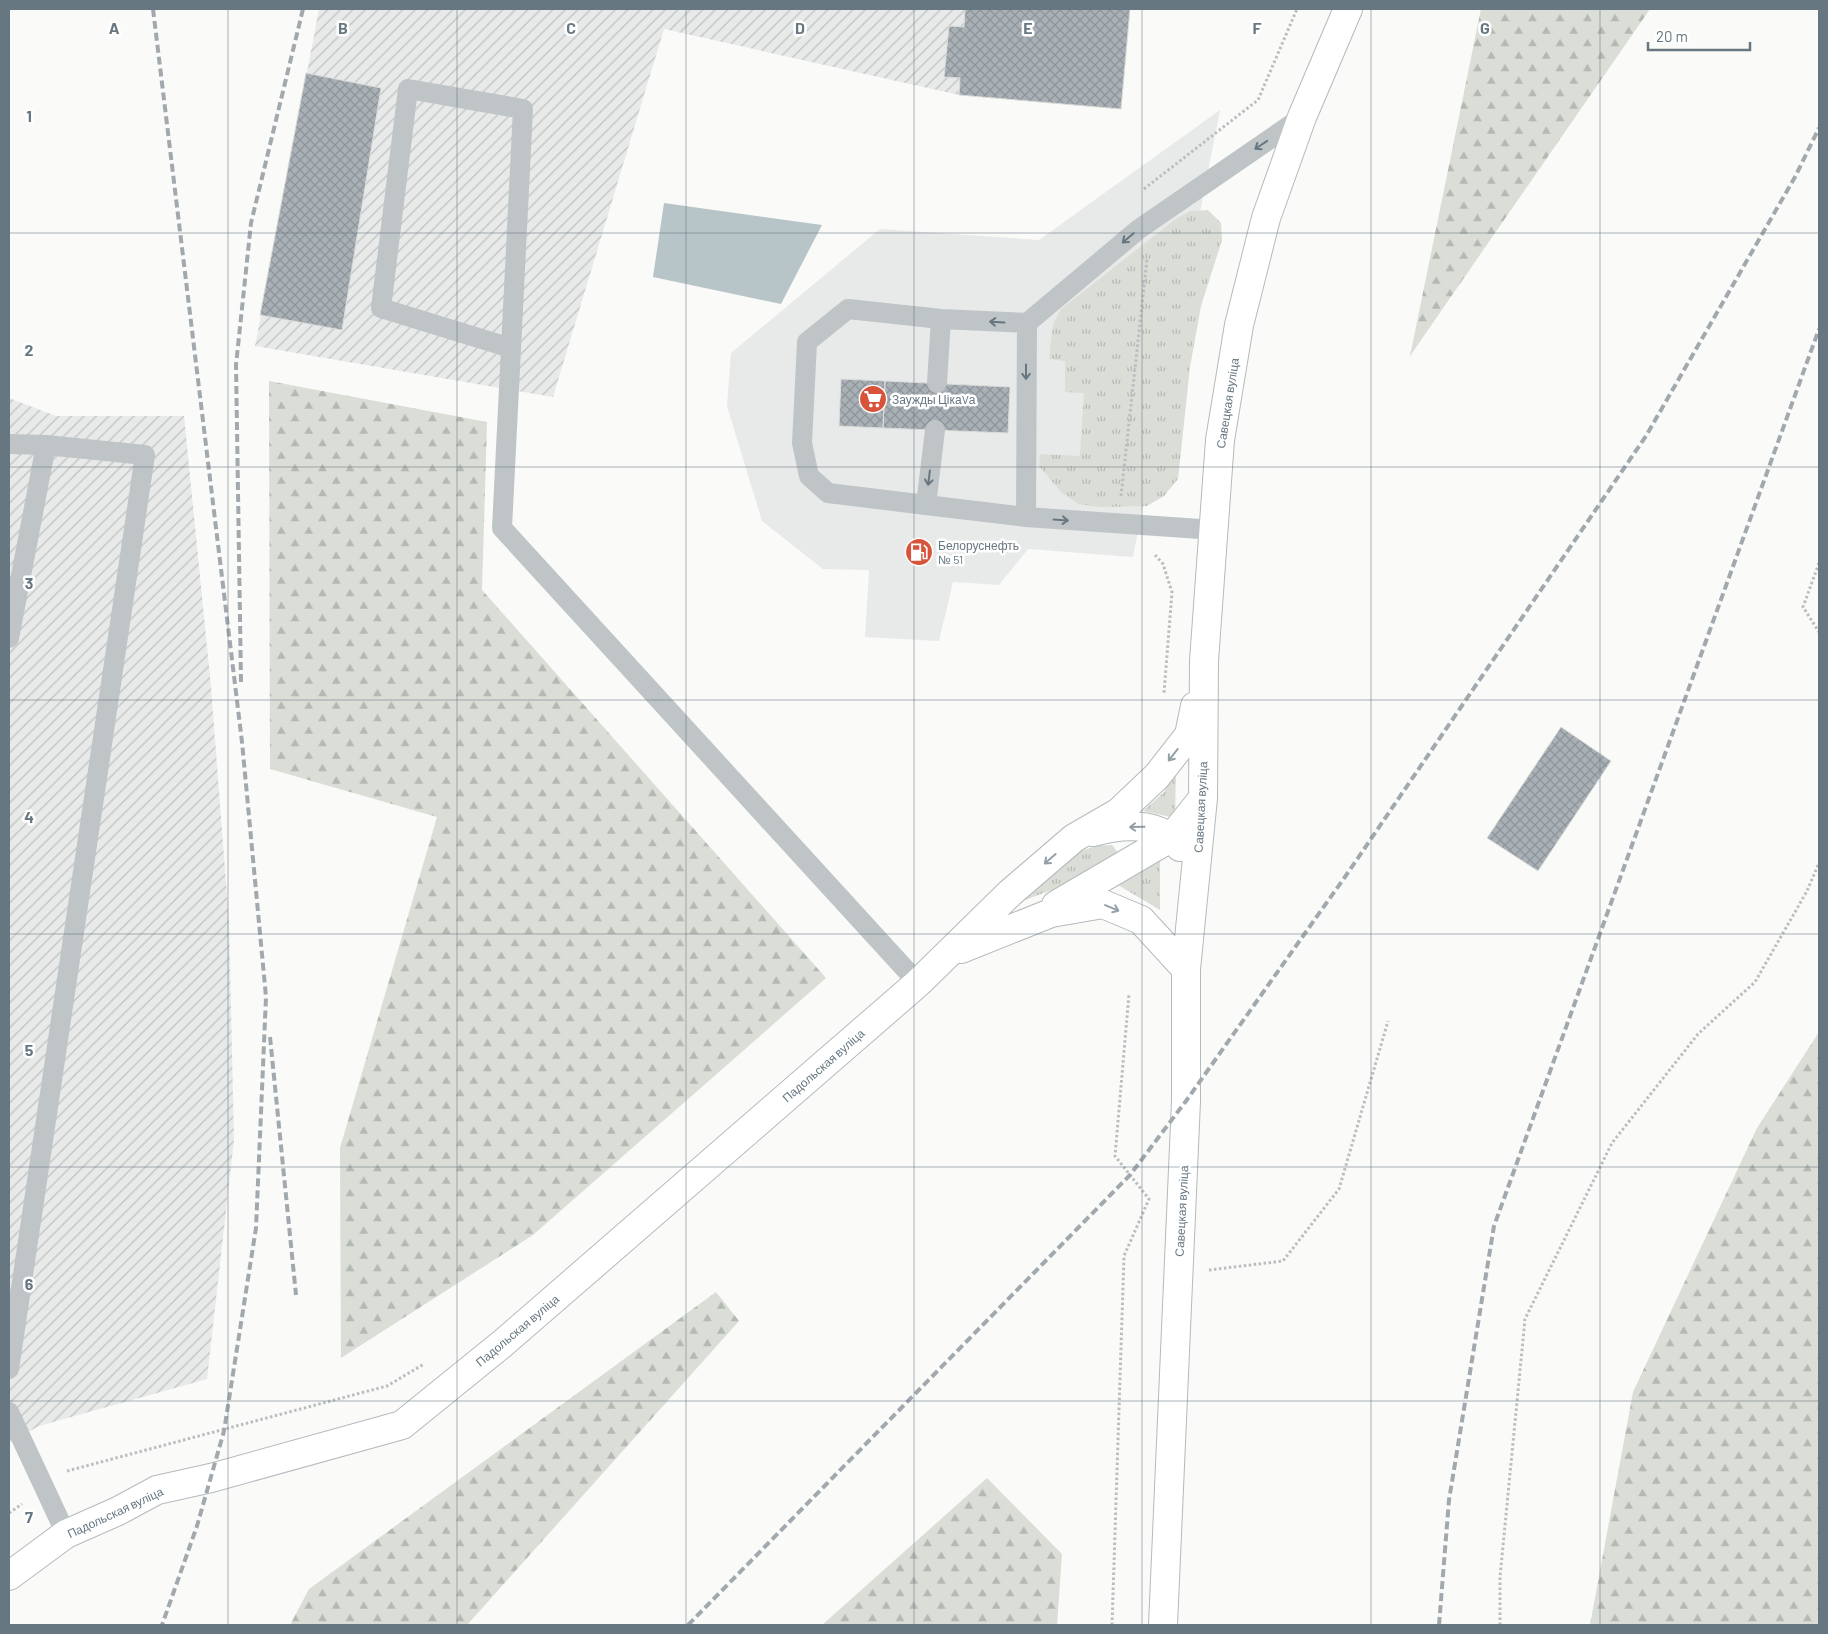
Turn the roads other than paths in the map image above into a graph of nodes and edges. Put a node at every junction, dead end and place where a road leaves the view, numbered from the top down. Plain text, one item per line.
1 (1348, 9) edge
2 (1302, 117) junction
3 (941, 320) junction
4 (1026, 324) junction
5 (511, 348) junction
6 (937, 383) dead end
7 (934, 430) dead end
8 (9, 444) edge
9 (46, 445) junction
10 (926, 505) junction
11 (1026, 517) junction
12 (1215, 530) junction
13 (9, 638) edge
14 (1204, 661) junction
15 (1203, 798) junction
16 (1172, 837) junction
17 (1074, 838) junction
18 (1193, 896) junction
19 (1018, 926) junction
20 (950, 953) junction
21 (1186, 969) junction
22 (918, 983) junction
23 (9, 1369) edge
24 (9, 1412) edge
25 (66, 1534) junction
26 (9, 1576) edge
27 (1163, 1625) edge

1 - 2 main road, Савецкая вуліца
2 -> 4 lane
2 - 12 main road, Савецкая вуліца
4 -> 3 lane
3 - 6 lane
3 - 10 lane
4 -> 11 lane
5 - 5 lane
5 - 22 lane
7 -> 10 lane
8 - 9 lane
9 - 13 lane
9 - 23 lane
10 - 11 lane
11 -> 12 lane
12 - 14 main road, Савецкая вуліца
14 - 15 main road, Савецкая вуліца
14 -> 17 main road, Падольская вуліца
15 - 16 main road
15 - 18 main road, Савецкая вуліца
16 -> 17 main road
16 - 18 main road
16 - 19 main road
17 -> 20 main road, Падольская вуліца
18 - 21 main road, Савецкая вуліца
19 - 20 main road, Падольская вуліца
19 -> 21 main road, Падольская вуліца
20 - 22 main road, Падольская вуліца
21 - 27 main road, Савецкая вуліца
22 - 25 main road, Падольская вуліца
24 - 25 lane
25 - 26 main road, Падольская вуліца

